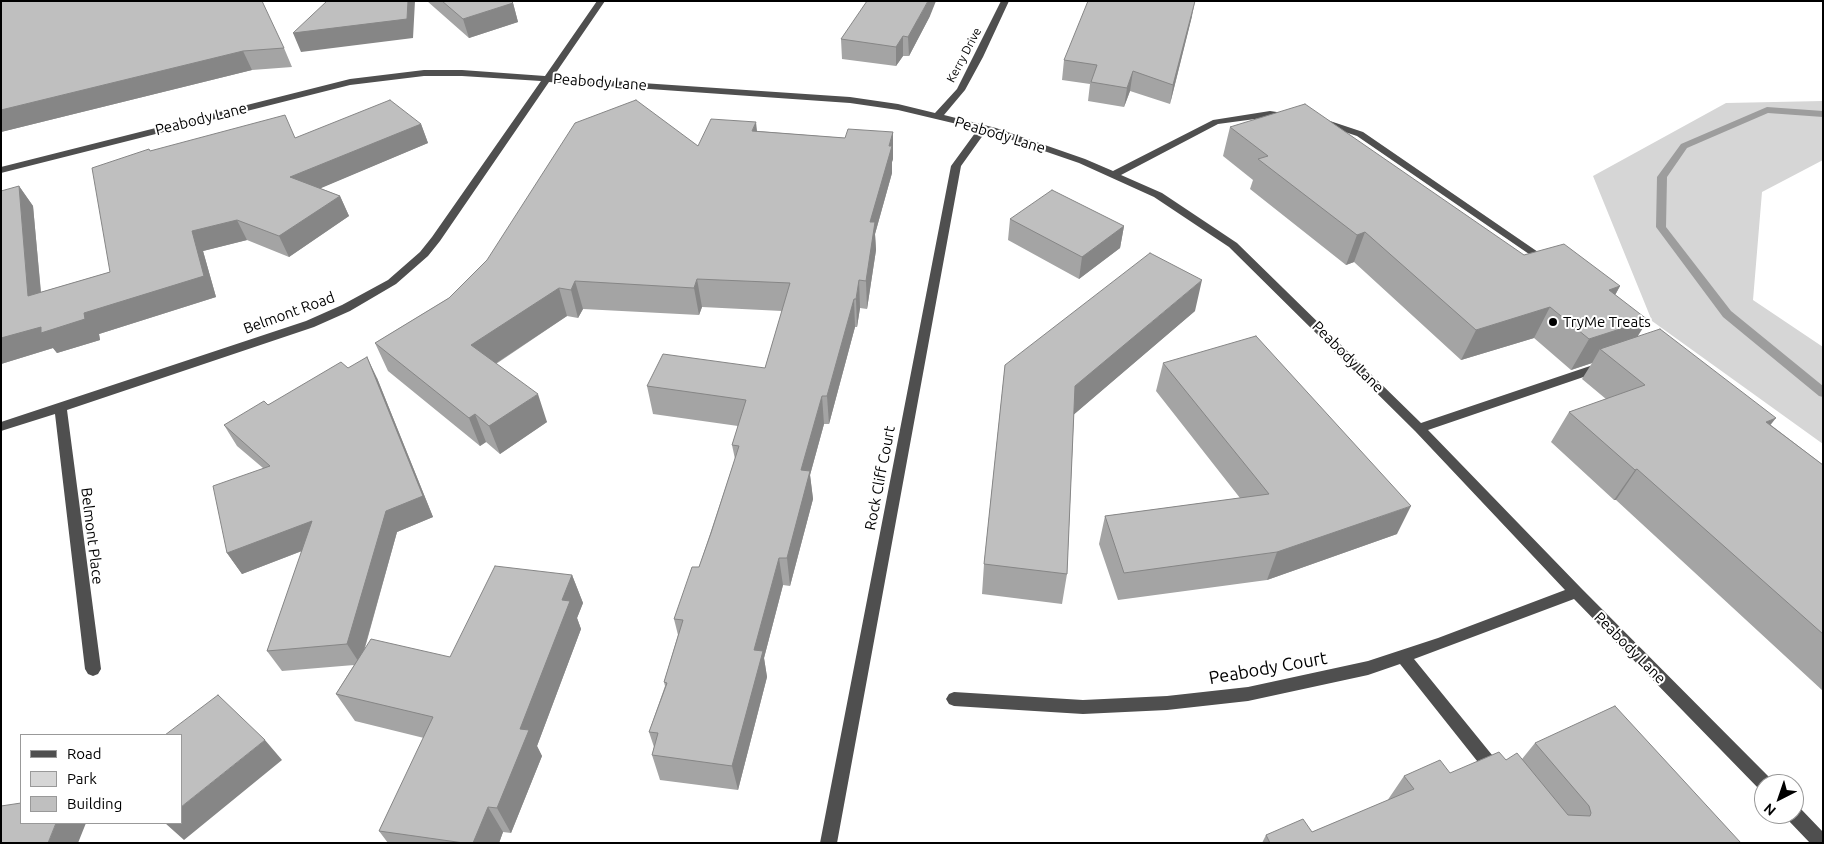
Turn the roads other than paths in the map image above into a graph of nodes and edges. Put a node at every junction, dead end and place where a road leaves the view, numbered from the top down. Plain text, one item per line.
1 (601, 1) edge
2 (1005, 1) edge
3 (549, 78) junction
4 (938, 116) junction
5 (1297, 117) edge
6 (1315, 118) edge
7 (984, 128) junction
8 (1, 170) edge
9 (1113, 175) junction
10 (1533, 252) edge
11 (1612, 362) edge
12 (60, 407) junction
13 (1, 427) edge
14 (1419, 428) junction
15 (1576, 592) junction
16 (1403, 657) junction
17 (93, 669) dead end
18 (954, 699) dead end
19 (1754, 774) edge
20 (1503, 781) edge
21 (1804, 824) edge
22 (828, 843) edge
23 (1822, 843) edge

1 - 3 street, Belmont Road
2 - 4 street, Kerry Drive
3 - 4 street, Peabody Lane
3 - 8 street, Peabody Lane
3 - 12 street, Belmont Road
4 - 7 street, Peabody Lane
5 - 9 street
6 - 10 street
7 - 9 street, Peabody Lane
7 - 22 street, Rock Cliff Court
9 - 14 street, Peabody Lane
11 - 14 street
12 - 13 street, Belmont Road
12 - 17 street, Belmont Place
14 - 15 street, Peabody Lane
15 - 16 street, Peabody Court
15 - 19 street, Peabody Lane
16 - 18 street, Peabody Court
16 - 20 street
21 - 23 street

